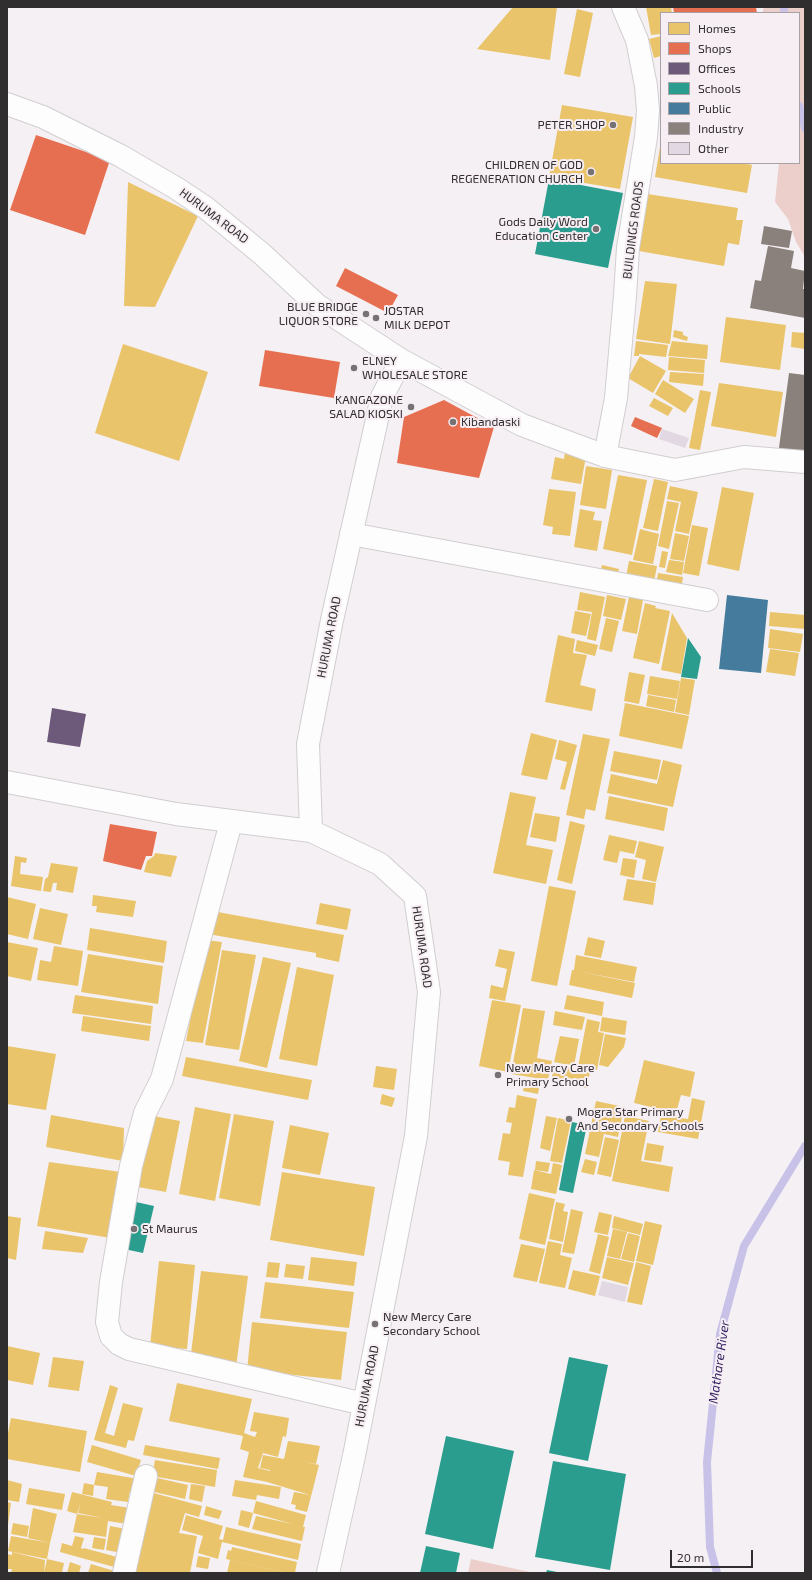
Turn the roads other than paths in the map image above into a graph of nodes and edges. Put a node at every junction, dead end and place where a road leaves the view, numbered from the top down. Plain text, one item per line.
1 (623, 7) edge
2 (7, 104) edge
3 (401, 360) junction
4 (605, 456) junction
5 (805, 462) edge
6 (351, 534) junction
7 (708, 600) dead end
8 (7, 782) edge
9 (231, 822) junction
10 (311, 831) junction
11 (364, 1404) junction
12 (146, 1476) dead end
13 (124, 1573) edge
14 (328, 1573) edge

1 - 4 street, BUILDINGS ROADS
2 - 3 street, HURUMA ROAD
3 - 4 street, HURUMA ROAD
3 - 6 street, HURUMA ROAD
4 - 5 street, HURUMA ROAD
6 - 7 street
6 - 10 street, HURUMA ROAD
8 - 9 street
9 - 10 street
9 - 11 street
10 - 11 street, HURUMA ROAD
11 - 14 street, HURUMA ROAD
12 - 13 street

